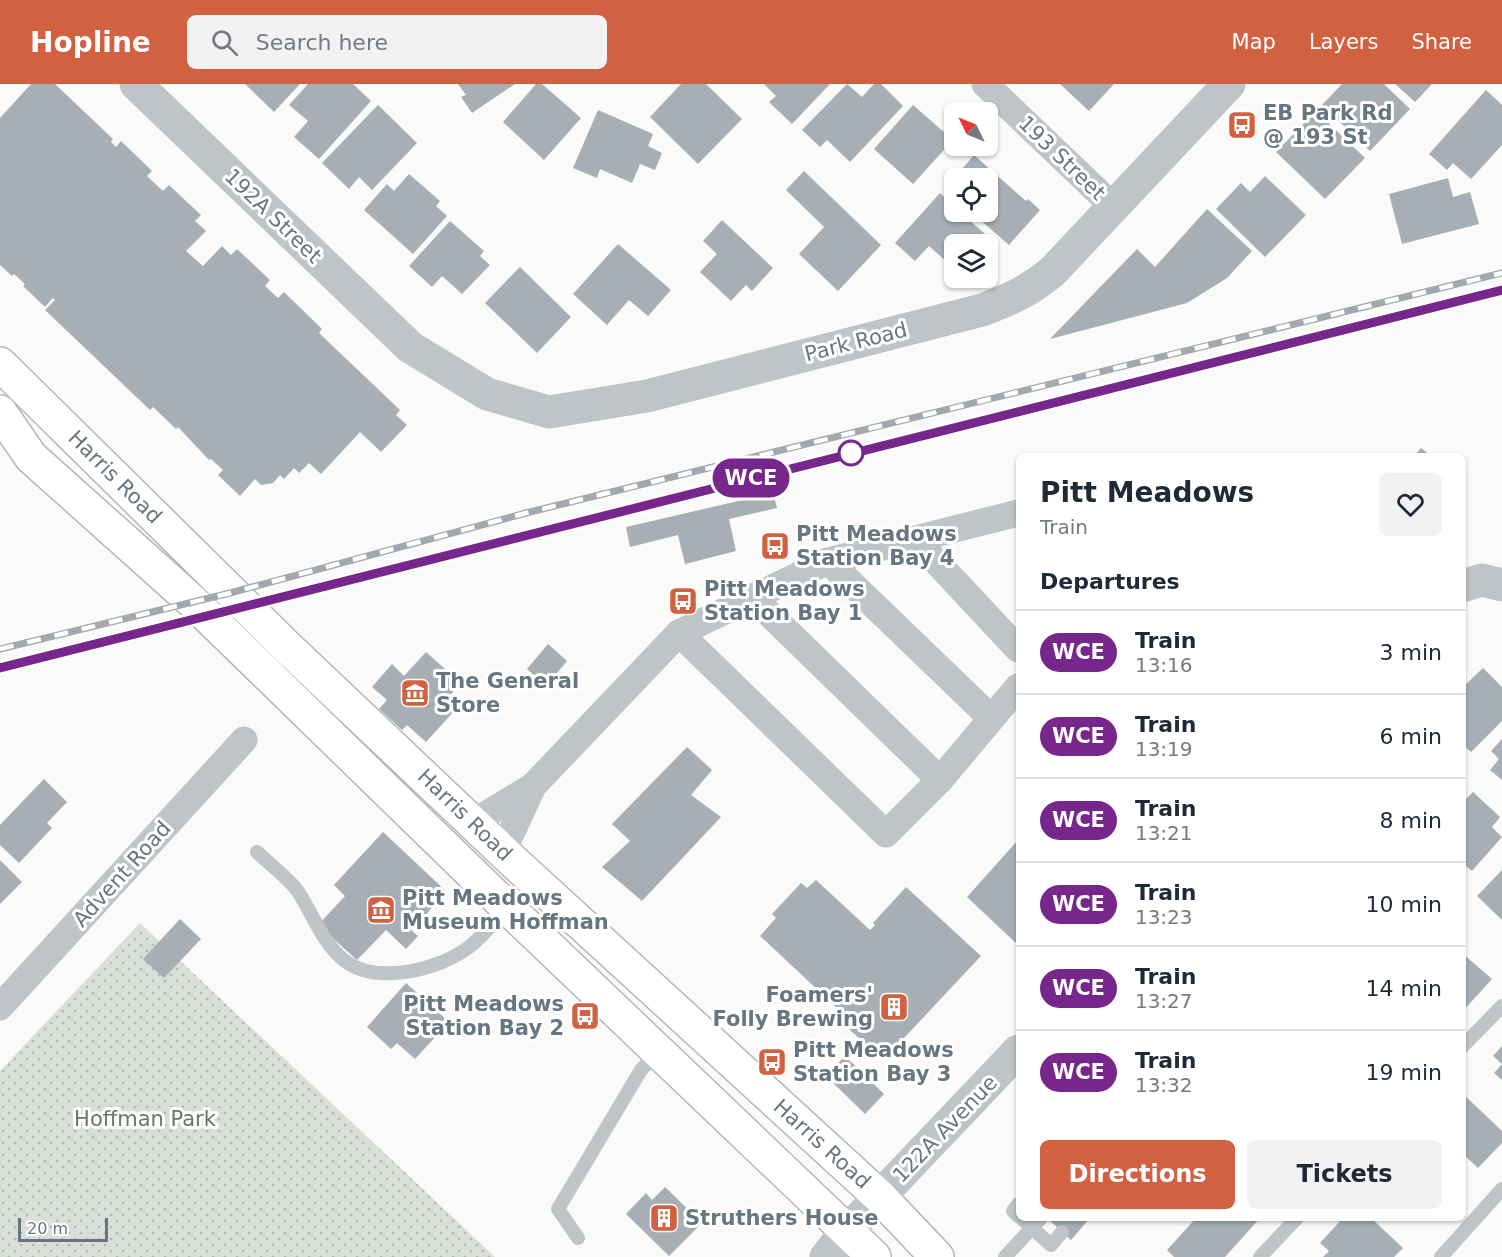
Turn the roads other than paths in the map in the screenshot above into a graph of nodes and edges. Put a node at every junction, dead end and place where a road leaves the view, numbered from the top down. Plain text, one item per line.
1 (136, 84) edge
2 (985, 84) edge
3 (1229, 84) edge
4 (1114, 207) junction
5 (410, 347) joint
6 (0, 364) edge
7 (0, 412) edge
8 (1016, 514) edge
9 (916, 540) junction
10 (828, 561) junction
11 (752, 597) junction
12 (679, 633) junction
13 (1016, 648) edge
14 (1016, 689) edge
15 (991, 718) junction
16 (244, 740) dead end
17 (940, 780) junction
18 (533, 786) junction
19 (474, 822) junction
20 (503, 851) junction
21 (257, 852) dead end
22 (507, 908) junction
23 (1502, 1006) edge
24 (0, 1007) edge
25 (1466, 1043) edge
26 (658, 1050) junction
27 (1015, 1062) edge
28 (1502, 1189) edge
29 (879, 1197) junction
30 (1294, 1221) edge
31 (1036, 1223) edge
32 (846, 1232) junction
33 (1062, 1232) dead end
34 (578, 1238) dead end
35 (826, 1257) edge
36 (874, 1257) edge
37 (937, 1257) edge
38 (1005, 1257) edge
39 (1260, 1257) edge
40 (1441, 1257) edge

1 - 5 street, 192A Street
2 - 4 street, 193 Street
3 - 4 street, Park Road
4 - 5 street, Park Road
6 - 19 main road, Harris Road
7 - 22 main road, Harris Road
8 - 9 street
9 - 10 street
9 - 13 street
10 - 11 street
10 - 15 street
11 - 12 street
11 - 17 street
12 - 17 street
12 - 18 street
14 - 15 street
15 - 17 street
16 - 24 street, Advent Road
18 - 19 street
18 - 20 street
19 - 20 main road, Harris Road
20 - 29 main road, Harris Road
21 - 22 lane
22 - 26 main road, Harris Road
23 - 25 lane
26 - 32 main road, Harris Road
26 - 34 lane
27 - 29 street, 122A Avenue
28 - 40 lane
29 - 32 street, 122A Avenue
29 - 37 main road, Harris Road
30 - 39 lane
31 - 33 lane
31 - 38 lane
32 - 35 street, 122A Avenue
32 - 36 main road, Harris Road

